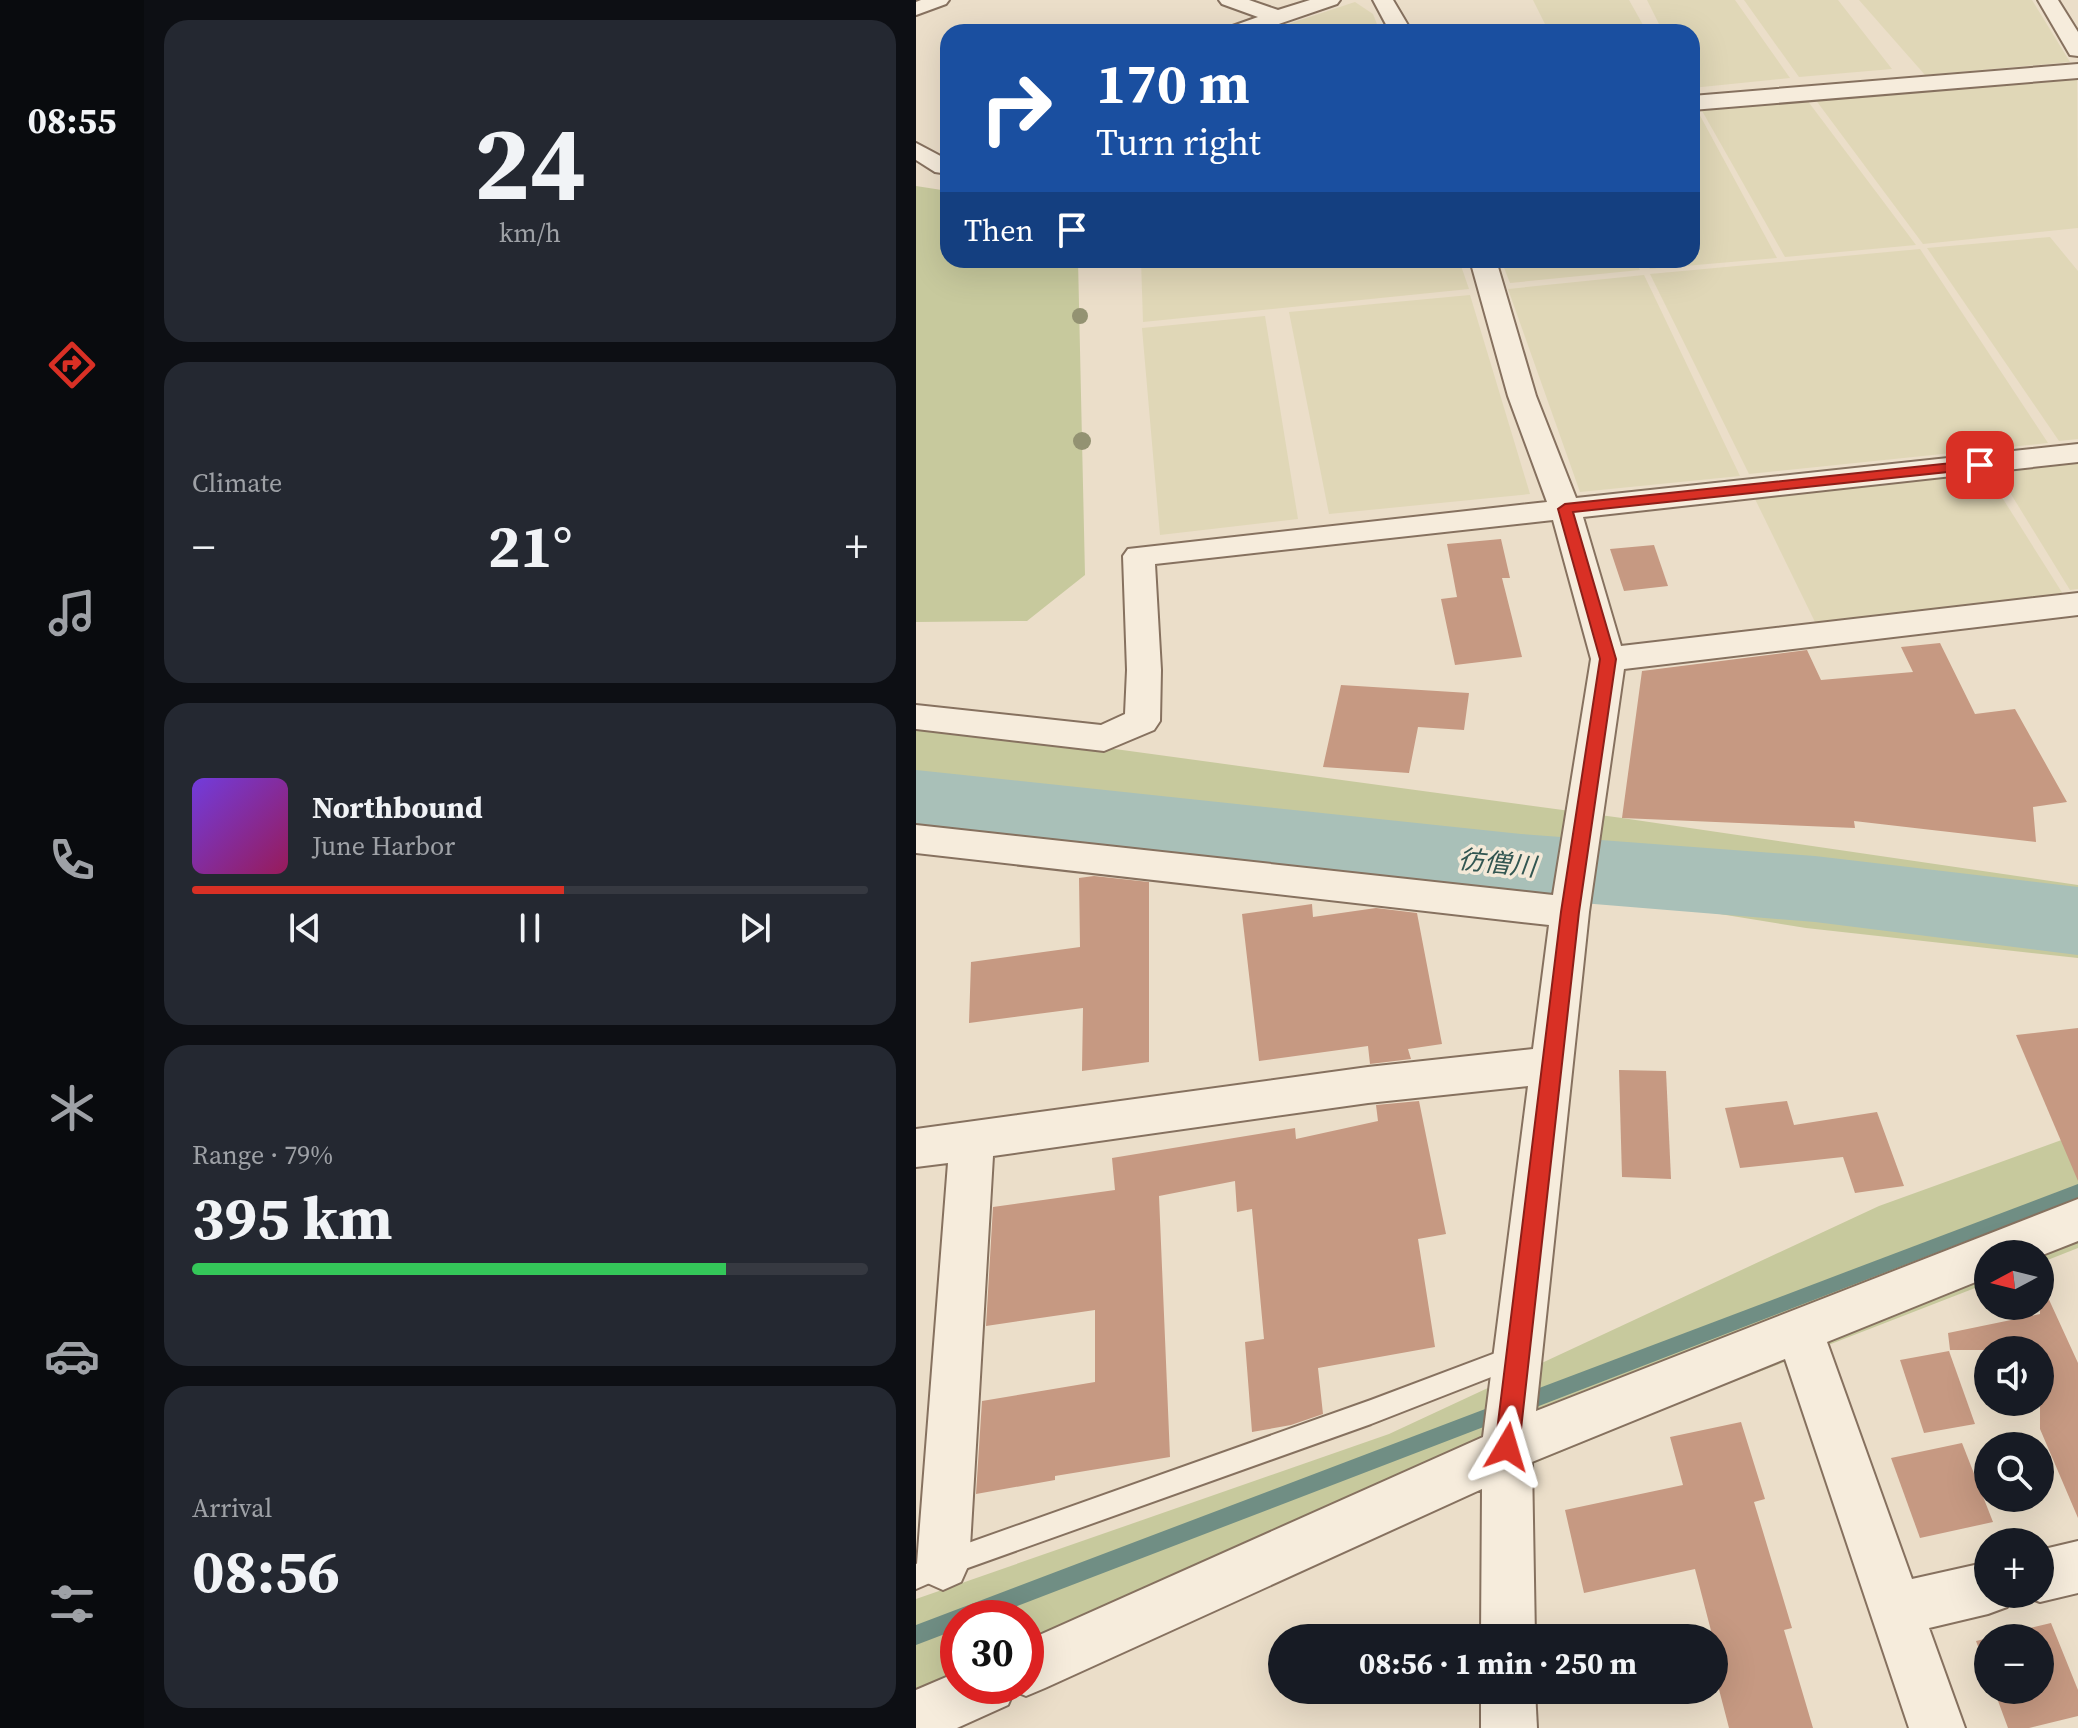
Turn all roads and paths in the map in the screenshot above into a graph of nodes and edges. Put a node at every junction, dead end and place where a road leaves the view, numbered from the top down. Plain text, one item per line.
1 (939, 0) edge
2 (1229, 0) edge
3 (1330, 0) edge
4 (1383, 0) edge
5 (2048, 0) edge
6 (916, 9) edge
7 (1277, 17) junction
8 (1257, 24) edge
9 (1396, 24) edge
10 (2078, 50) edge
11 (2078, 71) edge
12 (1700, 102) edge
13 (923, 145) edge
14 (940, 164) edge
15 (1485, 268) edge
16 (2078, 453) edge
17 (1565, 509) junction
18 (2078, 604) edge
19 (1608, 659) junction
20 (916, 717) edge
21 (916, 839) edge
22 (1570, 912) junction
23 (1554, 1065) junction
24 (972, 1139) junction
25 (916, 1148) edge
26 (2078, 1220) edge
27 (2028, 1240) edge
28 (1974, 1261) edge
29 (1799, 1330) junction
30 (1518, 1360) junction
31 (1507, 1449) junction
32 (2078, 1567) edge
33 (929, 1570) edge
34 (2054, 1573) edge
35 (1974, 1591) edge
36 (1894, 1610) junction
37 (1508, 1624) edge
38 (1044, 1661) edge
39 (948, 1704) edge
40 (1508, 1704) edge
41 (916, 1718) edge
42 (1509, 1728) edge
43 (1937, 1728) edge

1 - 6 street
2 - 7 street
3 - 7 street
4 - 9 street
5 - 10 street
7 - 8 street
11 - 12 street
13 - 14 street
15 - 17 street
16 - 17 street
17 - 19 street
17 - 20 street
18 - 19 street
19 - 22 street
21 - 22 street
22 - 23 street
23 - 24 street
23 - 30 street
24 - 25 street
24 - 33 street
26 - 27 street
28 - 29 street
29 - 31 street
29 - 36 street
30 - 31 street
30 - 33 lane
31 - 37 street
31 - 38 street
32 - 34 street
35 - 36 street
36 - 43 street
39 - 41 street
40 - 42 street

